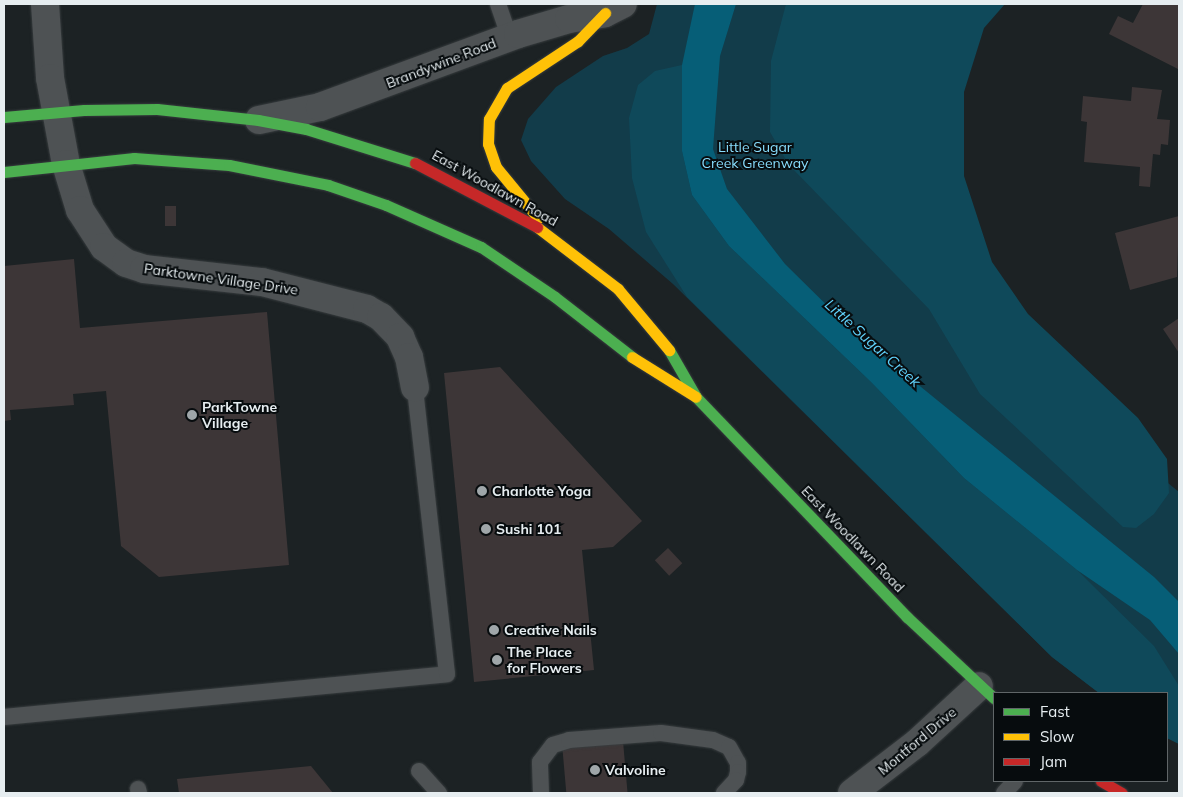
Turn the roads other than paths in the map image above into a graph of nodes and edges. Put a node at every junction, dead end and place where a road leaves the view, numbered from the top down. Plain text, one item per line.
1 (498, 4) edge
2 (45, 6) edge
3 (614, 8) edge
4 (510, 38) junction
5 (56, 112) junction
6 (4, 117) edge
7 (258, 120) junction
8 (66, 164) junction
9 (4, 172) edge
10 (565, 246) junction
11 (415, 387) joint
12 (696, 397) junction
13 (987, 692) edge
14 (4, 717) edge
15 (419, 771) dead end
16 (1014, 782) edge
17 (1103, 782) edge
18 (439, 793) edge
19 (541, 793) edge
20 (724, 793) edge
21 (852, 793) edge
22 (1004, 793) edge
23 (1122, 793) edge

1 - 4 lane
2 - 5 street, Parktowne Village Drive
3 - 4 street, Brandywine Road
3 - 10 main road
4 - 7 street, Brandywine Road
5 - 6 main road, East Woodlawn Road
5 - 7 main road, East Woodlawn Road
5 - 8 street, Parktowne Village Drive
7 - 10 main road, East Woodlawn Road
8 - 9 main road, East Woodlawn Road
8 - 11 street, Parktowne Village Drive
8 - 12 main road, East Woodlawn Road
10 - 12 main road, East Woodlawn Road
11 - 14 lane
12 - 13 main road, East Woodlawn Road
13 - 21 street, Montford Drive
15 - 18 lane
16 - 22 lane
17 - 23 main road
19 - 20 lane

